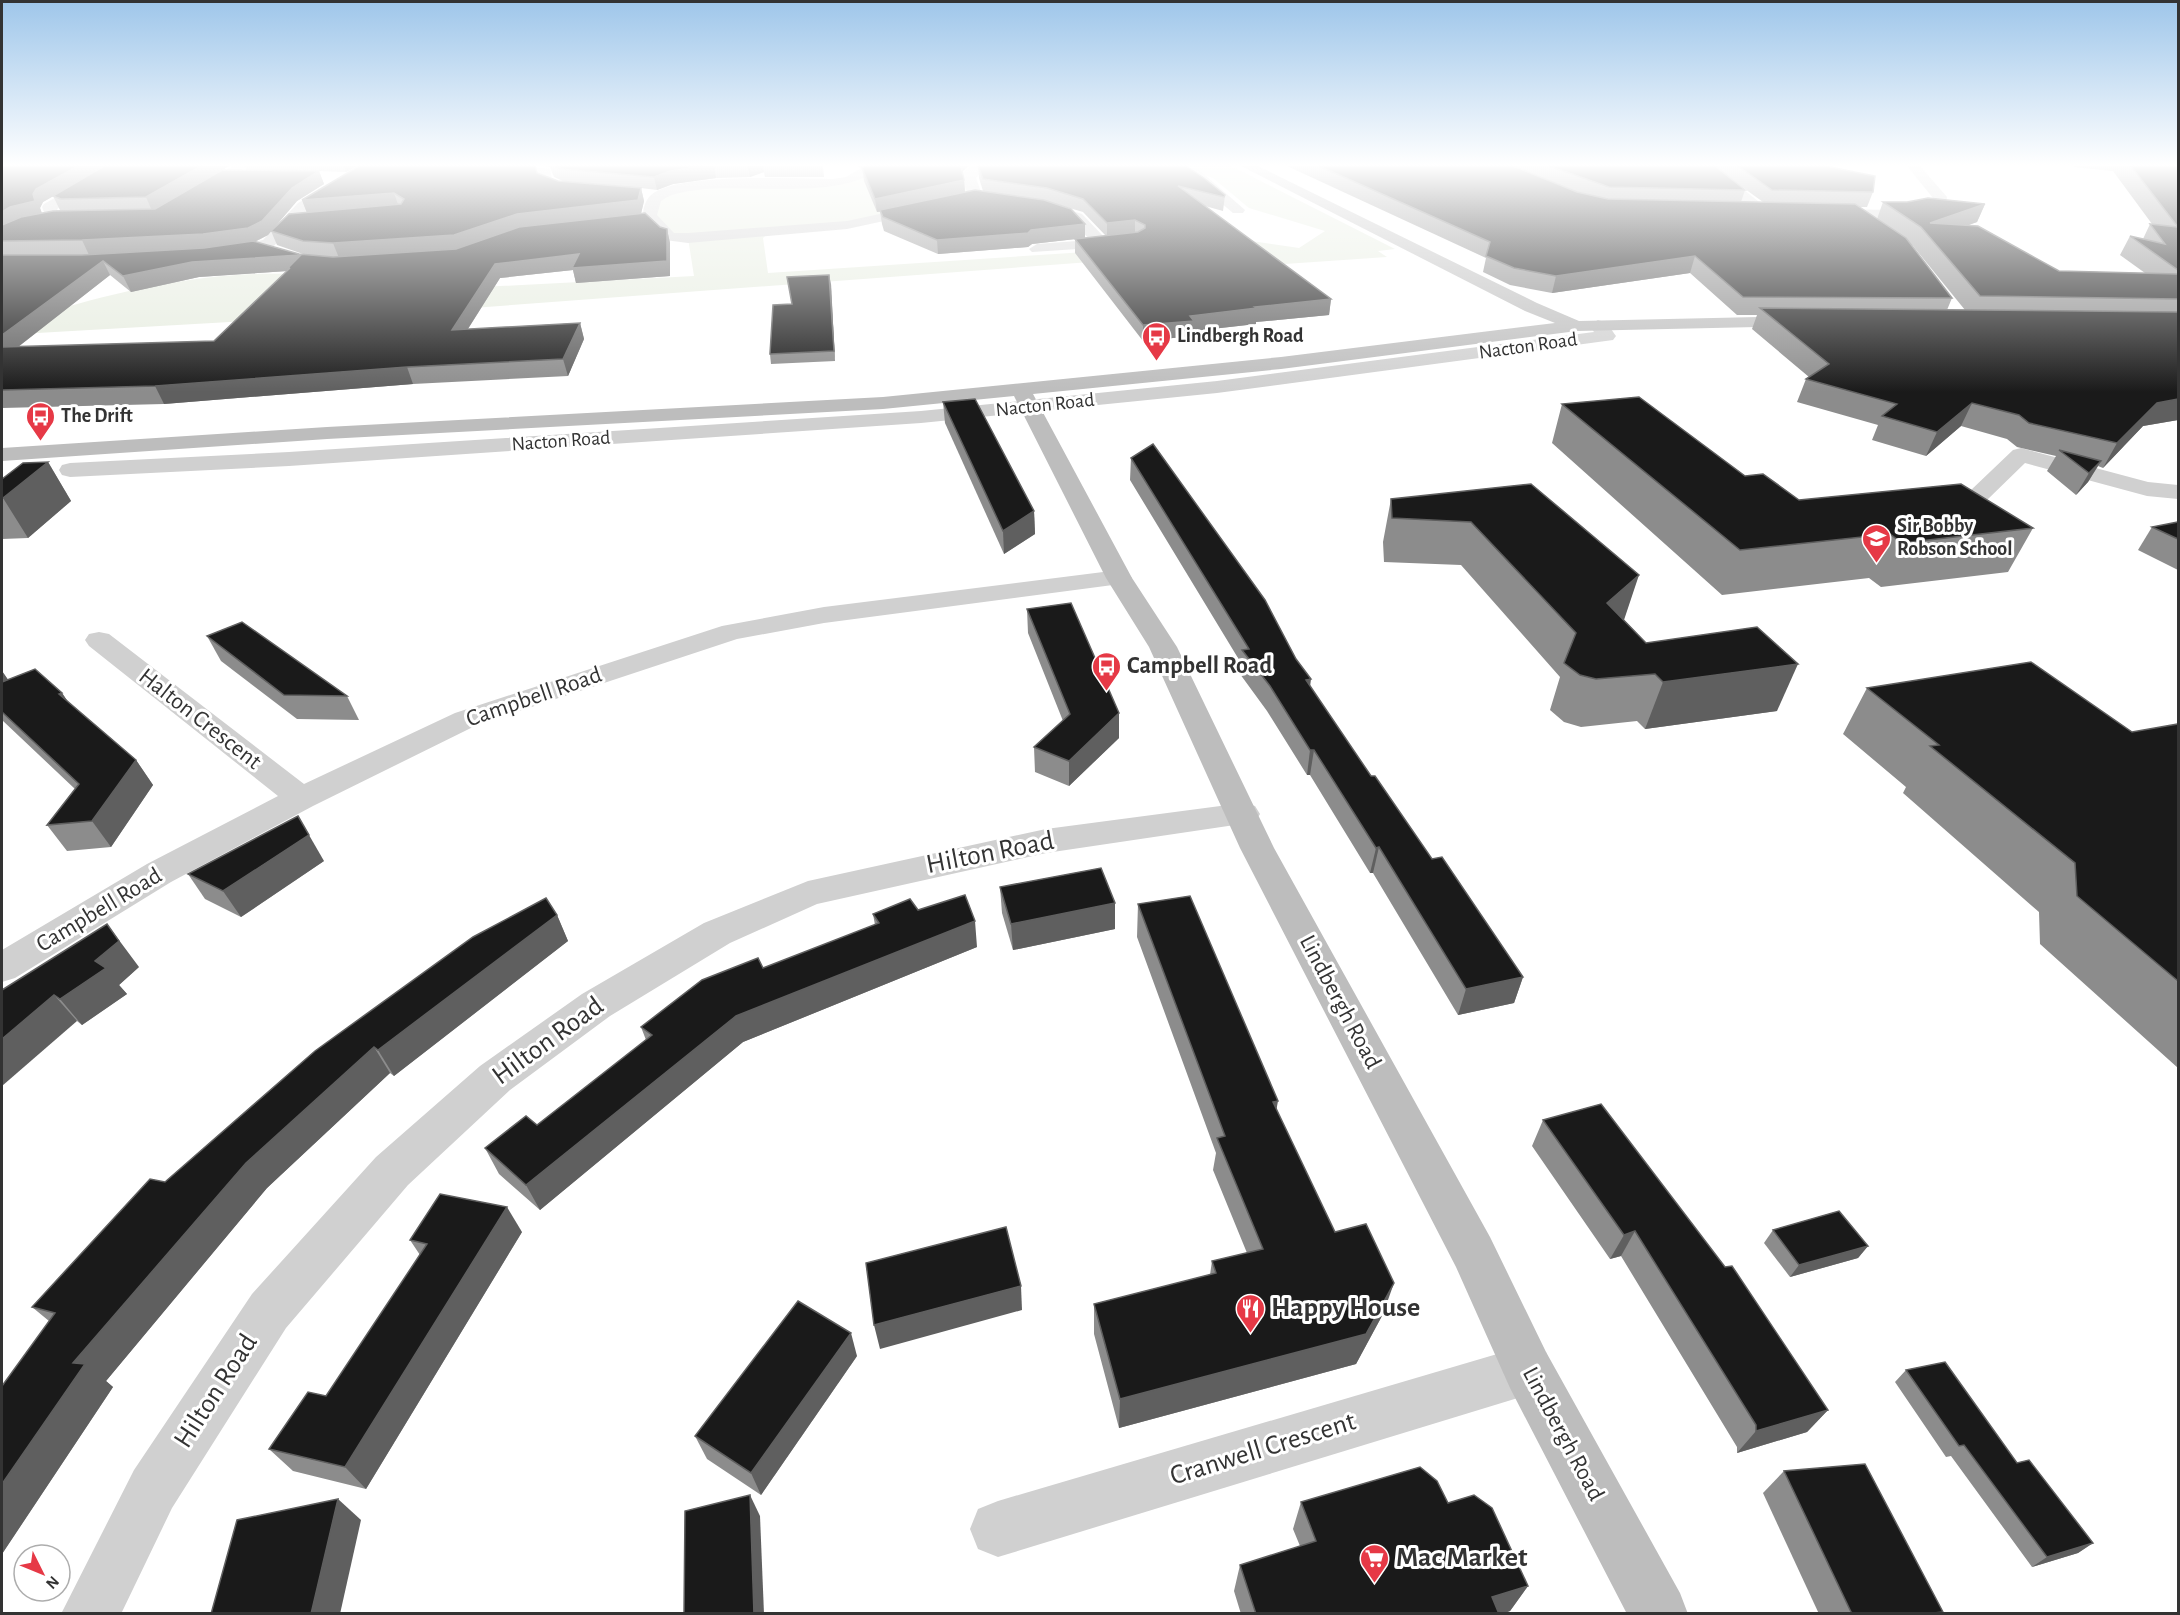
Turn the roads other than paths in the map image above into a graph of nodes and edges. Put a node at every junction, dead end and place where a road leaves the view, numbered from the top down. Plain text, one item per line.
1 (271, 241) edge
2 (1100, 241) edge
3 (1132, 241) edge
4 (1399, 241) edge
5 (1103, 245) junction
6 (259, 248) junction
7 (1037, 249) edge
8 (287, 254) edge
9 (202, 256) edge
10 (1813, 321) edge
11 (1570, 333) junction
12 (1027, 398) junction
13 (471, 437) junction
14 (100, 447) junction
15 (2, 455) edge
16 (2178, 492) edge
17 (1978, 496) edge
18 (1119, 578) junction
19 (99, 640) dead end
20 (301, 798) junction
21 (1242, 814) junction
22 (2, 968) edge
23 (1528, 1370) junction
24 (998, 1529) dead end
25 (90, 1614) edge
26 (1659, 1614) edge

1 - 6 street
2 - 5 street
3 - 5 street
4 - 11 street
5 - 7 street
6 - 8 street
6 - 9 street
10 - 11 street, Nacton Road
11 - 12 street, Nacton Road
12 - 13 street, Nacton Road
12 - 18 street, Lindbergh Road
13 - 14 street, Nacton Road
13 - 14 street, Nacton Road
14 - 15 street, Nacton Road
16 - 17 street
18 - 20 street, Campbell Road
18 - 21 street, Lindbergh Road
19 - 20 street, Halton Crescent
20 - 22 street, Campbell Road
21 - 23 street, Lindbergh Road
21 - 25 street, Hilton Road
23 - 24 street, Cranwell Crescent
23 - 26 street, Lindbergh Road

